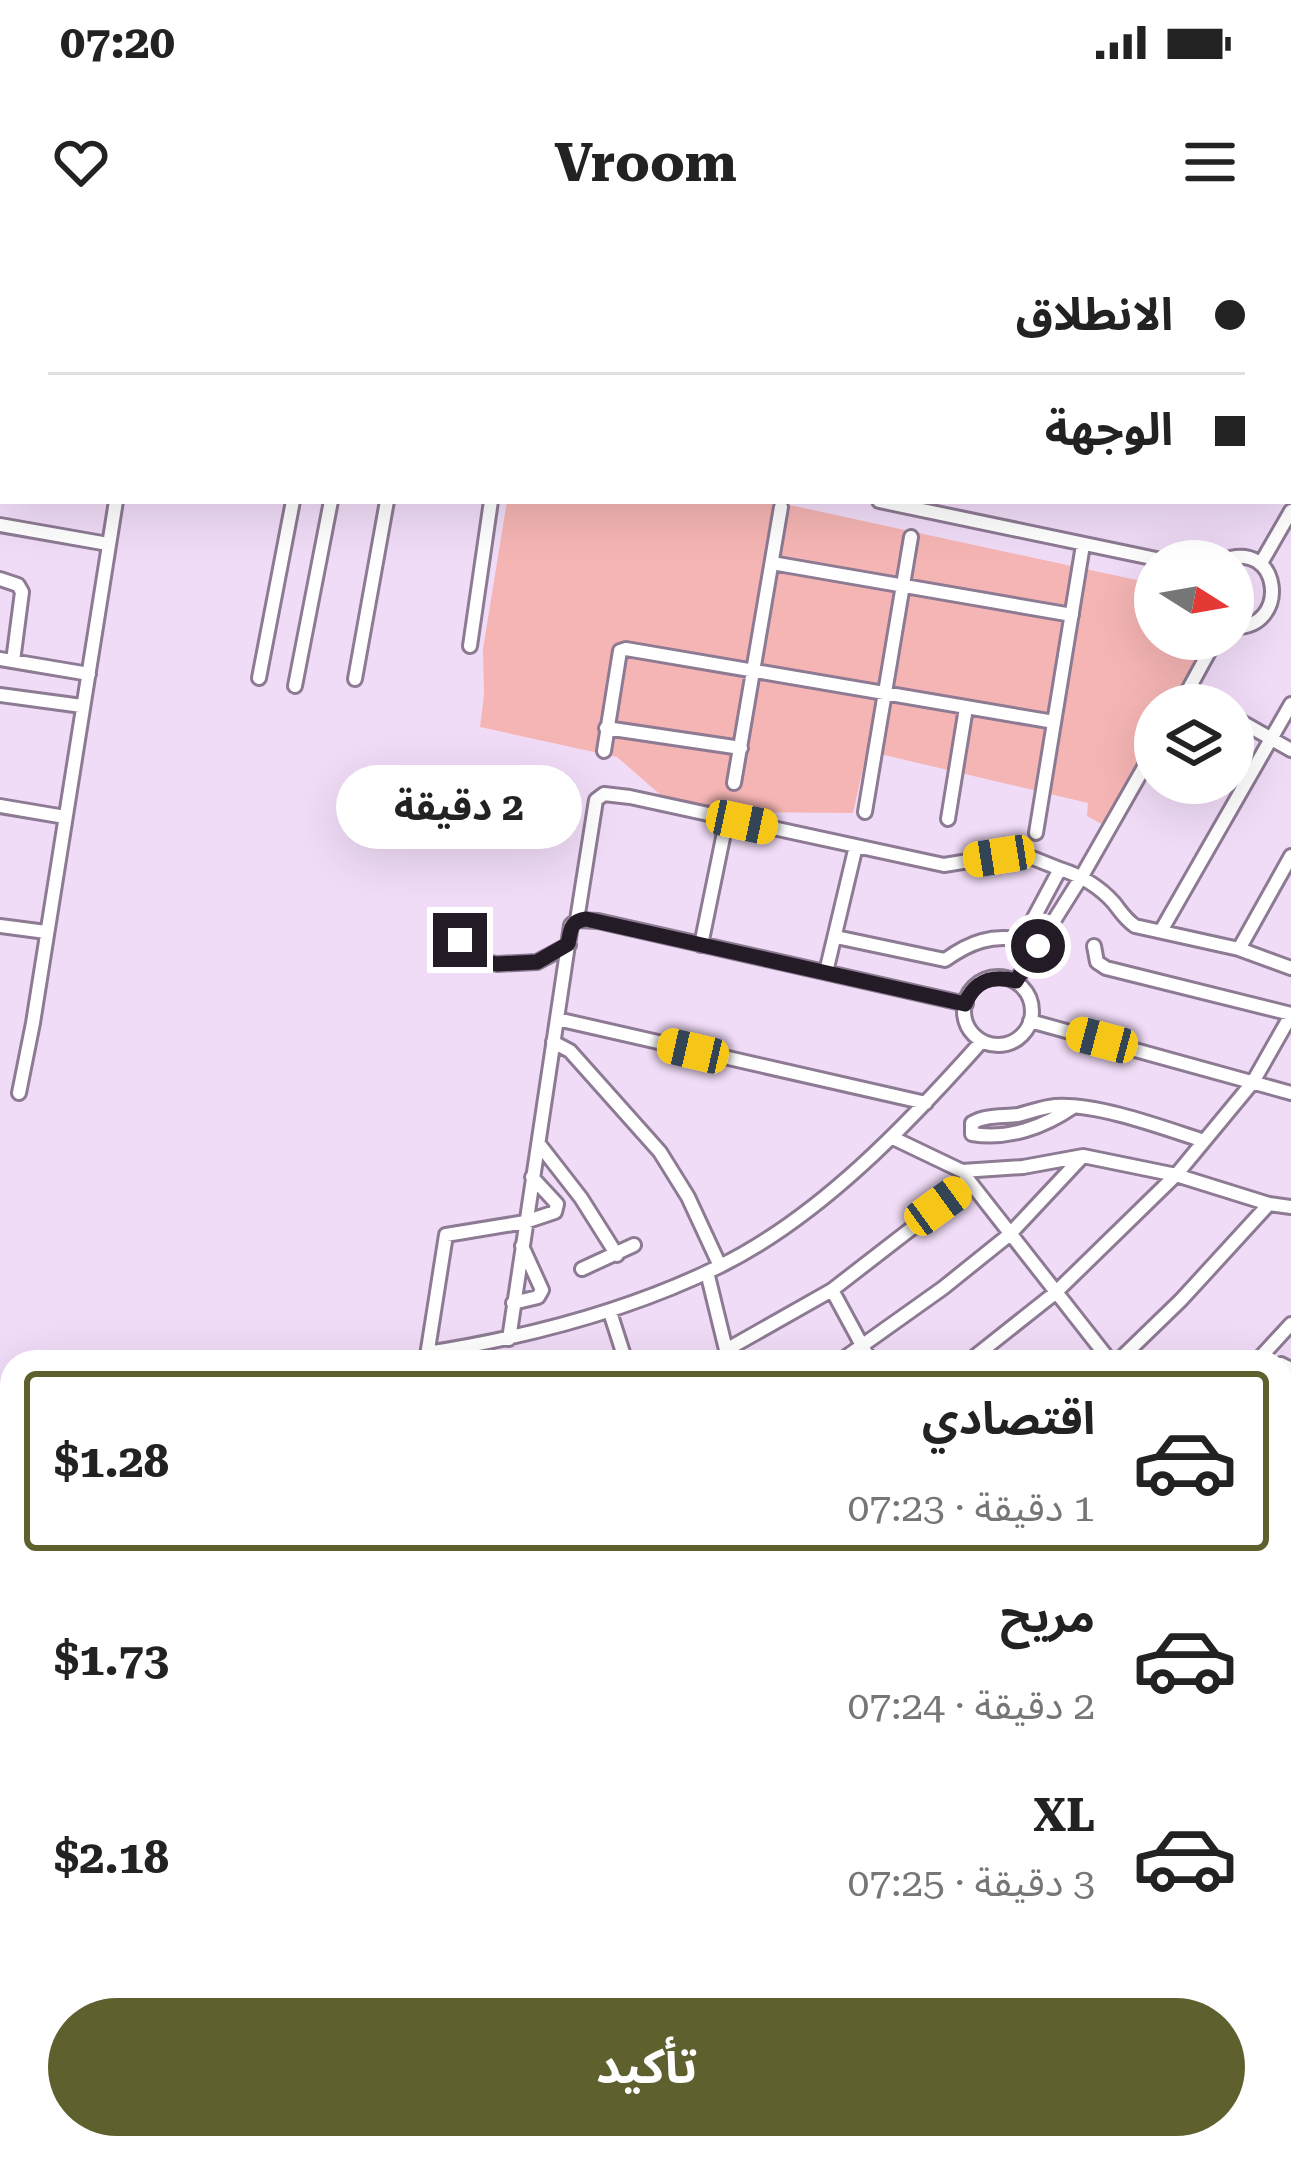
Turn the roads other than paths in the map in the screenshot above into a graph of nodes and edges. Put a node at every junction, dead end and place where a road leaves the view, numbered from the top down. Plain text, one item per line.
1 (115, 504) edge
2 (292, 504) edge
3 (330, 504) edge
4 (386, 504) edge
5 (490, 504) edge
6 (893, 504) edge
7 (781, 507) dead end
8 (1291, 511) edge
9 (0, 525) edge
10 (910, 537) dead end
11 (108, 544) junction
12 (1084, 545) junction
13 (1134, 555) edge
14 (1254, 560) edge
15 (772, 563) junction
16 (1261, 563) junction
17 (0, 579) edge
18 (902, 586) junction
19 (1274, 600) junction
20 (1291, 603) edge
21 (1072, 615) junction
22 (1254, 624) edge
23 (470, 646) dead end
24 (6, 660) edge
25 (755, 672) junction
26 (89, 674) junction
27 (259, 678) dead end
28 (355, 679) dead end
29 (295, 686) dead end
30 (0, 694) edge
31 (884, 694) junction
32 (1291, 704) edge
33 (82, 706) junction
34 (966, 708) junction
35 (1054, 722) junction
36 (606, 728) junction
37 (1254, 728) edge
38 (1272, 738) junction
39 (741, 748) junction
40 (1291, 749) edge
41 (604, 751) dead end
42 (734, 783) dead end
43 (1134, 785) edge
44 (0, 806) edge
45 (865, 812) dead end
46 (65, 817) junction
47 (727, 818) junction
48 (948, 819) dead end
49 (1036, 833) dead end
50 (856, 845) junction
51 (1291, 856) edge
52 (1060, 869) junction
53 (1082, 876) junction
54 (577, 920) junction
55 (0, 926) edge
56 (1161, 931) junction
57 (46, 932) junction
58 (836, 937) junction
59 (460, 940) dead end
60 (1022, 940) junction
61 (568, 944) junction
62 (701, 945) junction
63 (1038, 946) junction
64 (1094, 946) dead end
65 (1240, 949) junction
66 (1291, 968) edge
67 (826, 972) junction
68 (1016, 981) junction
69 (965, 1004) junction
70 (1291, 1015) edge
71 (557, 1019) junction
72 (1030, 1021) junction
73 (982, 1041) junction
74 (554, 1042) junction
75 (1253, 1082) junction
76 (19, 1093) dead end
77 (1291, 1093) edge
78 (926, 1103) junction
79 (1073, 1106) junction
80 (893, 1138) junction
81 (1204, 1141) junction
82 (539, 1144) junction
83 (1084, 1156) junction
84 (1176, 1175) junction
85 (532, 1177) junction
86 (966, 1177) junction
87 (1269, 1204) junction
88 (1291, 1207) edge
89 (525, 1222) junction
90 (1009, 1234) junction
91 (521, 1245) junction
92 (634, 1245) dead end
93 (617, 1255) junction
94 (582, 1269) dead end
95 (713, 1269) junction
96 (832, 1290) junction
97 (1055, 1293) junction
98 (513, 1303) junction
99 (610, 1312) junction
100 (1291, 1324) edge
101 (509, 1339) junction
102 (863, 1347) junction
103 (427, 1350) edge
104 (458, 1350) edge
105 (622, 1350) edge
106 (727, 1350) edge
107 (737, 1350) edge
108 (858, 1350) edge
109 (865, 1350) edge
110 (983, 1350) edge
111 (1104, 1350) edge
112 (1126, 1350) edge
113 (1276, 1350) edge

1 - 11 street
2 - 27 street
3 - 29 street
4 - 28 street
5 - 23 street
6 - 12 street
7 - 15 street
8 - 16 street
9 - 11 street
10 - 18 street
11 - 26 street
12 - 13 street
12 - 21 street
14 - 16 street
15 - 18 street
15 - 25 street
16 - 19 street
17 - 24 street
18 - 21 street
18 - 31 street
19 - 20 street
19 - 22 street
21 - 35 street
24 - 26 street
25 - 31 street
25 - 36 street
25 - 39 street
26 - 33 street
30 - 33 street
31 - 34 street
31 - 45 street
32 - 38 street
33 - 46 street
34 - 35 street
34 - 48 street
35 - 49 street
36 - 39 street
36 - 41 street
37 - 38 street
38 - 40 street
38 - 56 street
39 - 42 street
43 - 53 street
44 - 46 street
46 - 57 street
47 - 50 street
47 - 54 street
47 - 62 street
50 - 52 street
50 - 58 street
51 - 65 street
52 - 53 street
52 - 60 street
53 - 56 street
53 - 63 street
54 - 61 street
54 - 62 street
55 - 57 street
56 - 65 street
57 - 76 street
58 - 60 street
58 - 67 street
59 - 61 street
60 - 63 street
61 - 71 street
62 - 67 street
63 - 68 street
64 - 70 street
65 - 66 street
67 - 69 street
68 - 69 street
68 - 72 street
69 - 73 street
70 - 75 street
71 - 74 street
71 - 78 street
72 - 73 street
72 - 75 street
73 - 78 street
74 - 82 street
74 - 95 street
75 - 77 street
75 - 81 street
78 - 80 street
79 - 79 street
79 - 81 street
80 - 86 street
80 - 95 street
81 - 84 street
82 - 85 street
82 - 93 street
83 - 84 street
83 - 86 street
83 - 90 street
84 - 87 street
84 - 97 street
85 - 89 street
85 - 89 street
86 - 90 street
86 - 96 street
87 - 88 street
87 - 112 street
89 - 91 street
89 - 103 street
90 - 97 street
90 - 102 street
91 - 98 street
91 - 98 street
92 - 93 street
93 - 94 street
95 - 99 street
95 - 106 street
96 - 102 street
96 - 107 street
97 - 110 street
97 - 111 street
98 - 101 street
99 - 101 street
99 - 105 street
100 - 113 street
101 - 104 street
102 - 108 street
102 - 109 street

